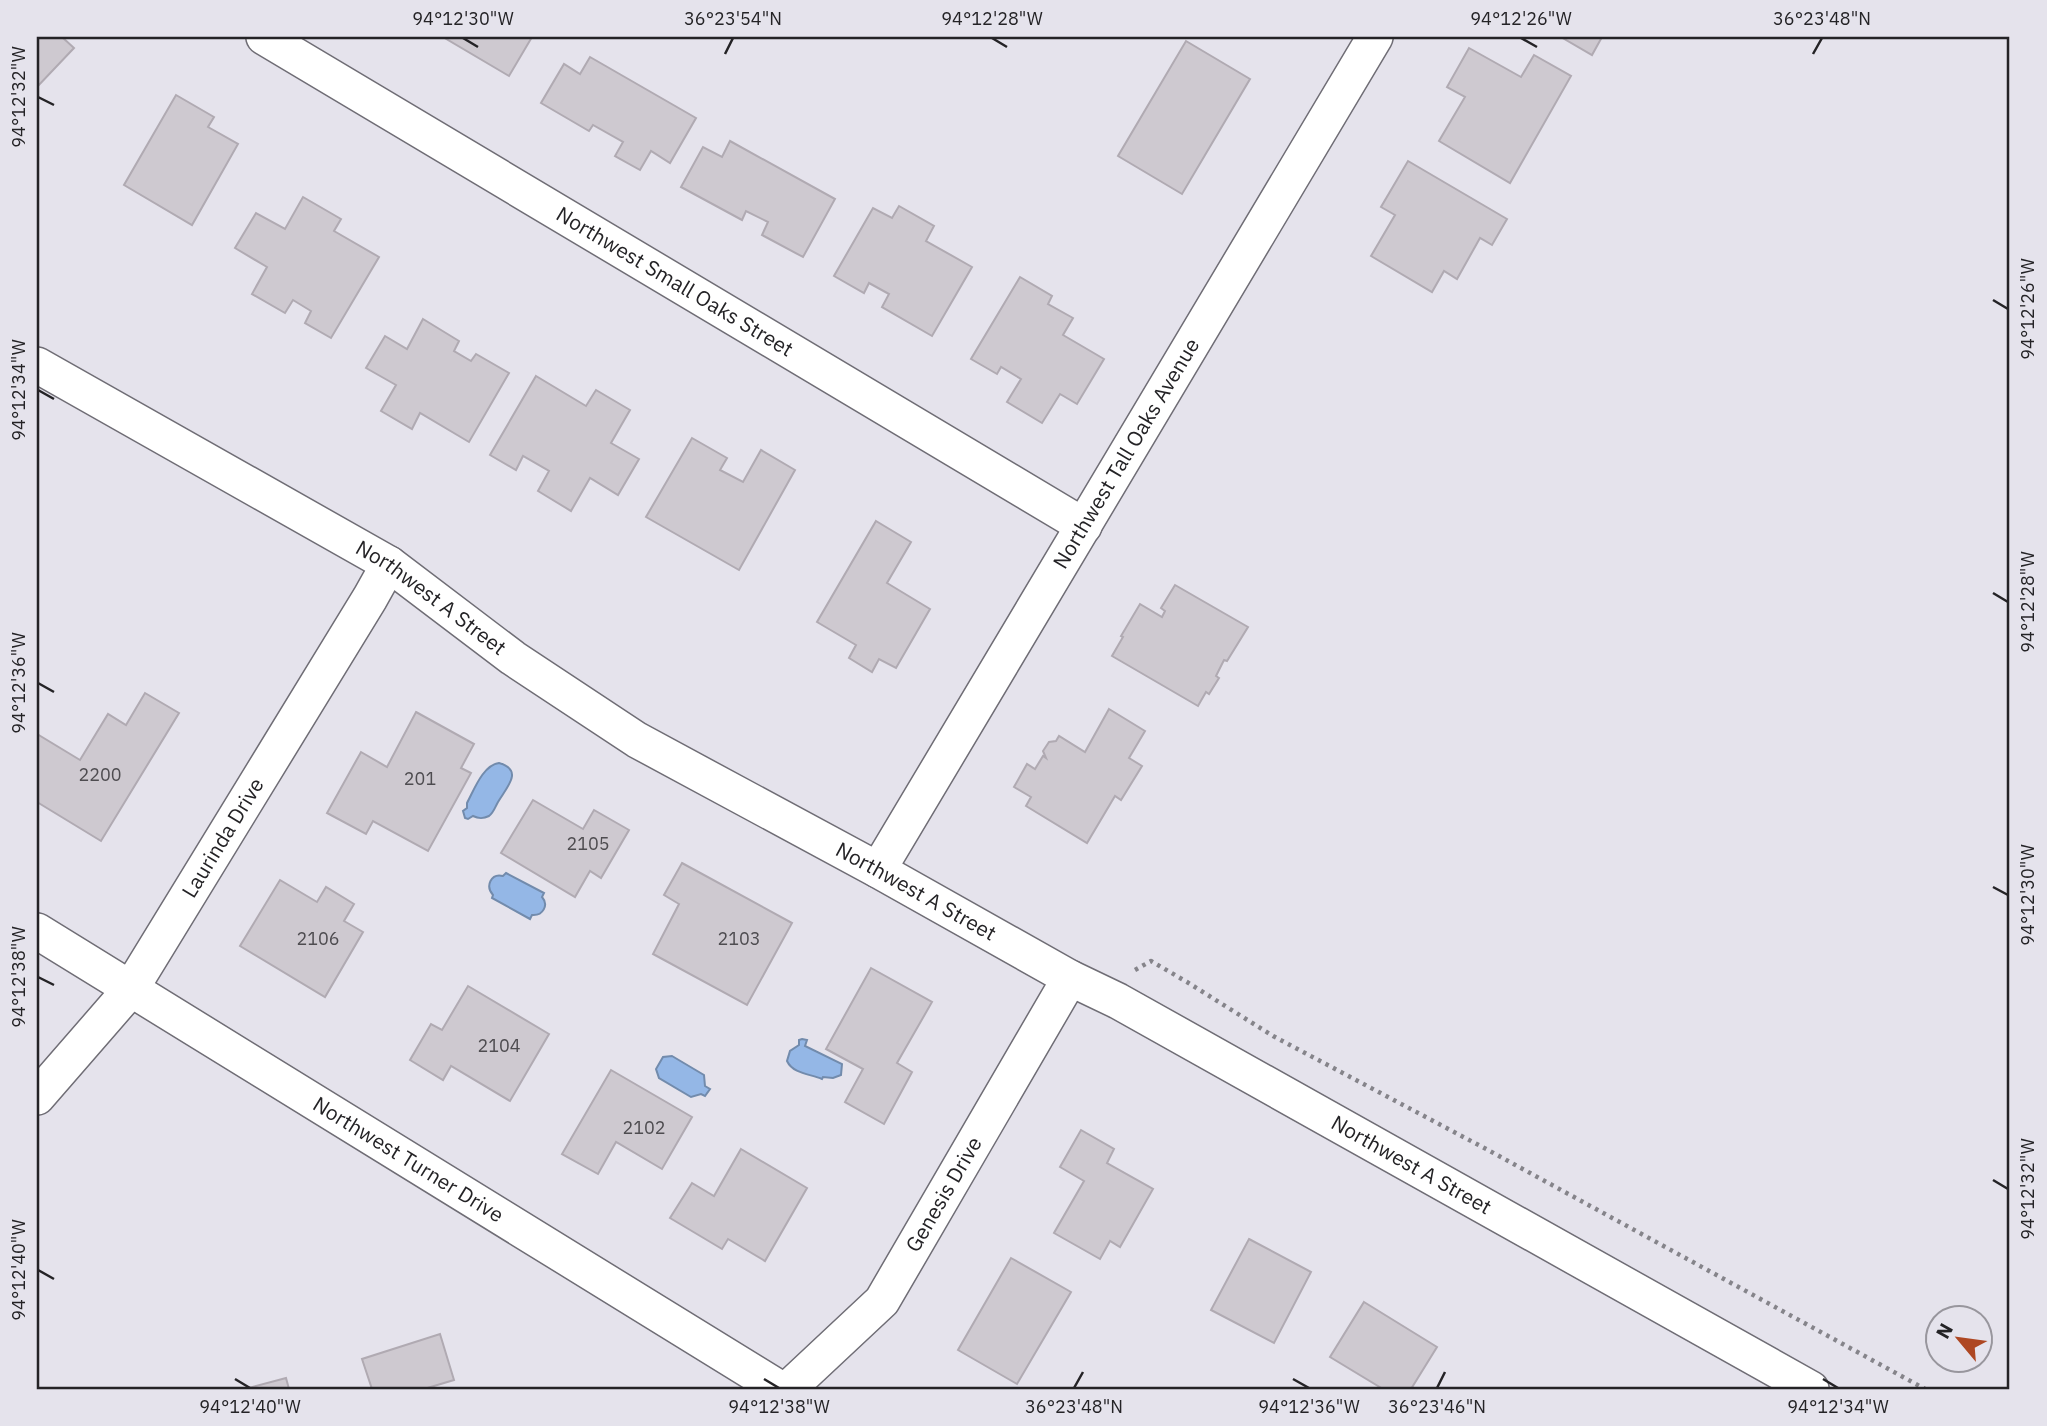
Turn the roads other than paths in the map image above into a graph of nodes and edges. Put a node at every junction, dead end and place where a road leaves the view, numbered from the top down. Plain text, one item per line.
1 (264, 37) edge
2 (1375, 37) edge
3 (37, 365) edge
4 (1084, 526) junction
5 (389, 565) junction
6 (878, 870) junction
7 (37, 931) edge
8 (1070, 978) junction
9 (130, 990) junction
10 (37, 1097) edge
11 (780, 1389) edge
12 (788, 1389) edge
13 (1811, 1389) edge

1 - 4 street, Northwest Small Oaks Street
2 - 4 street, Northwest Tall Oaks Avenue
3 - 5 street, Northwest A Street
4 - 6 street, Northwest Tall Oaks Avenue
5 - 6 street, Northwest A Street
5 - 9 street, Laurinda Drive
6 - 8 street, Northwest A Street
7 - 9 street, Northwest Turner Drive
8 - 12 street, Genesis Drive
8 - 13 street, Northwest A Street
9 - 10 street, Laurinda Drive
9 - 11 street, Northwest Turner Drive

